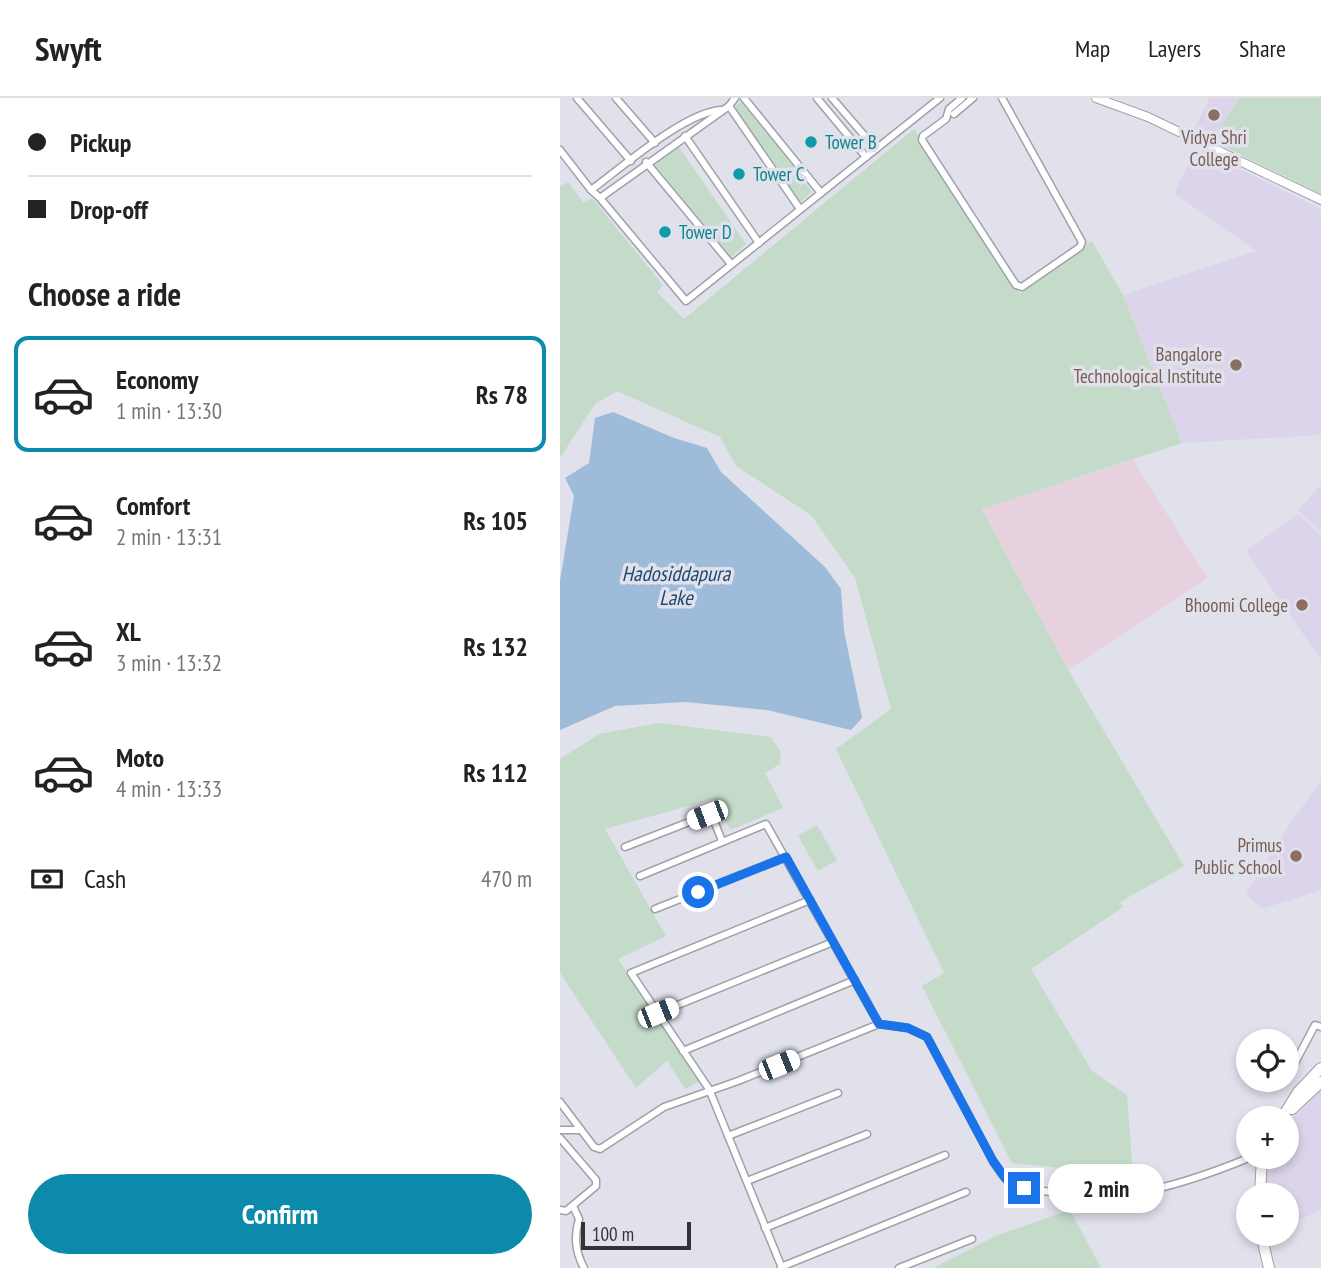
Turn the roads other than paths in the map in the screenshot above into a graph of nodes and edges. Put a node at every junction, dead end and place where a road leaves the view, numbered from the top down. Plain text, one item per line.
1 (577, 98) edge
2 (616, 98) edge
3 (735, 98) edge
4 (744, 98) edge
5 (817, 98) edge
6 (832, 98) edge
7 (962, 98) edge
8 (973, 98) edge
9 (1002, 98) edge
10 (1096, 98) edge
11 (935, 100) edge
12 (726, 108) junction
13 (954, 114) dead end
14 (685, 136) junction
15 (655, 143) junction
16 (876, 149) junction
17 (560, 150) edge
18 (866, 157) junction
19 (631, 161) junction
20 (646, 162) junction
21 (591, 190) junction
22 (821, 193) junction
23 (600, 198) junction
24 (1321, 200) edge
25 (800, 209) junction
26 (759, 243) junction
27 (731, 264) junction
28 (722, 841) junction
29 (625, 847) dead end
30 (786, 857) junction
31 (640, 876) dead end
32 (810, 900) junction
33 (654, 909) dead end
34 (833, 942) junction
35 (855, 980) junction
36 (658, 1013) junction
37 (879, 1024) junction
38 (1321, 1027) edge
39 (683, 1051) junction
40 (1299, 1055) edge
41 (1321, 1068) edge
42 (1321, 1082) edge
43 (709, 1089) junction
44 (838, 1093) dead end
45 (560, 1102) edge
46 (1290, 1106) edge
47 (1295, 1106) edge
48 (560, 1130) edge
49 (581, 1130) junction
50 (867, 1134) dead end
51 (728, 1136) junction
52 (560, 1138) edge
53 (945, 1155) dead end
54 (1236, 1163) edge
55 (747, 1181) junction
56 (966, 1192) dead end
57 (573, 1206) junction
58 (560, 1210) edge
59 (765, 1228) junction
60 (972, 1239) dead end
61 (1264, 1246) edge
62 (584, 1268) edge
63 (781, 1268) edge
64 (899, 1268) edge
65 (1269, 1268) edge

1 - 19 street
2 - 15 street
3 - 12 street
4 - 22 street
5 - 18 street
6 - 16 street
7 - 9 street
8 - 13 street
10 - 24 street
11 - 16 street
12 - 14 street
12 - 15 street
12 - 25 street
14 - 20 street
14 - 26 street
15 - 19 street
16 - 18 street
17 - 21 street
18 - 22 street
19 - 21 street
20 - 23 street
20 - 27 street
21 - 23 street
22 - 25 street
23 - 27 street
25 - 26 street
26 - 27 street
28 - 29 street
28 - 30 street
28 - 31 street
30 - 32 street
30 - 33 street
32 - 34 street
32 - 36 street
34 - 35 street
34 - 36 street
35 - 37 street
35 - 39 street
36 - 39 street
37 - 43 street
37 - 54 street
38 - 40 street
39 - 43 street
41 - 46 main road
42 - 47 main road
43 - 49 street
43 - 51 street
44 - 51 street
45 - 49 street
48 - 49 street
50 - 55 street
51 - 55 street
52 - 57 street
53 - 59 street
55 - 59 street
56 - 63 street
57 - 58 street
57 - 62 street
59 - 63 street
60 - 64 street
61 - 65 main road

